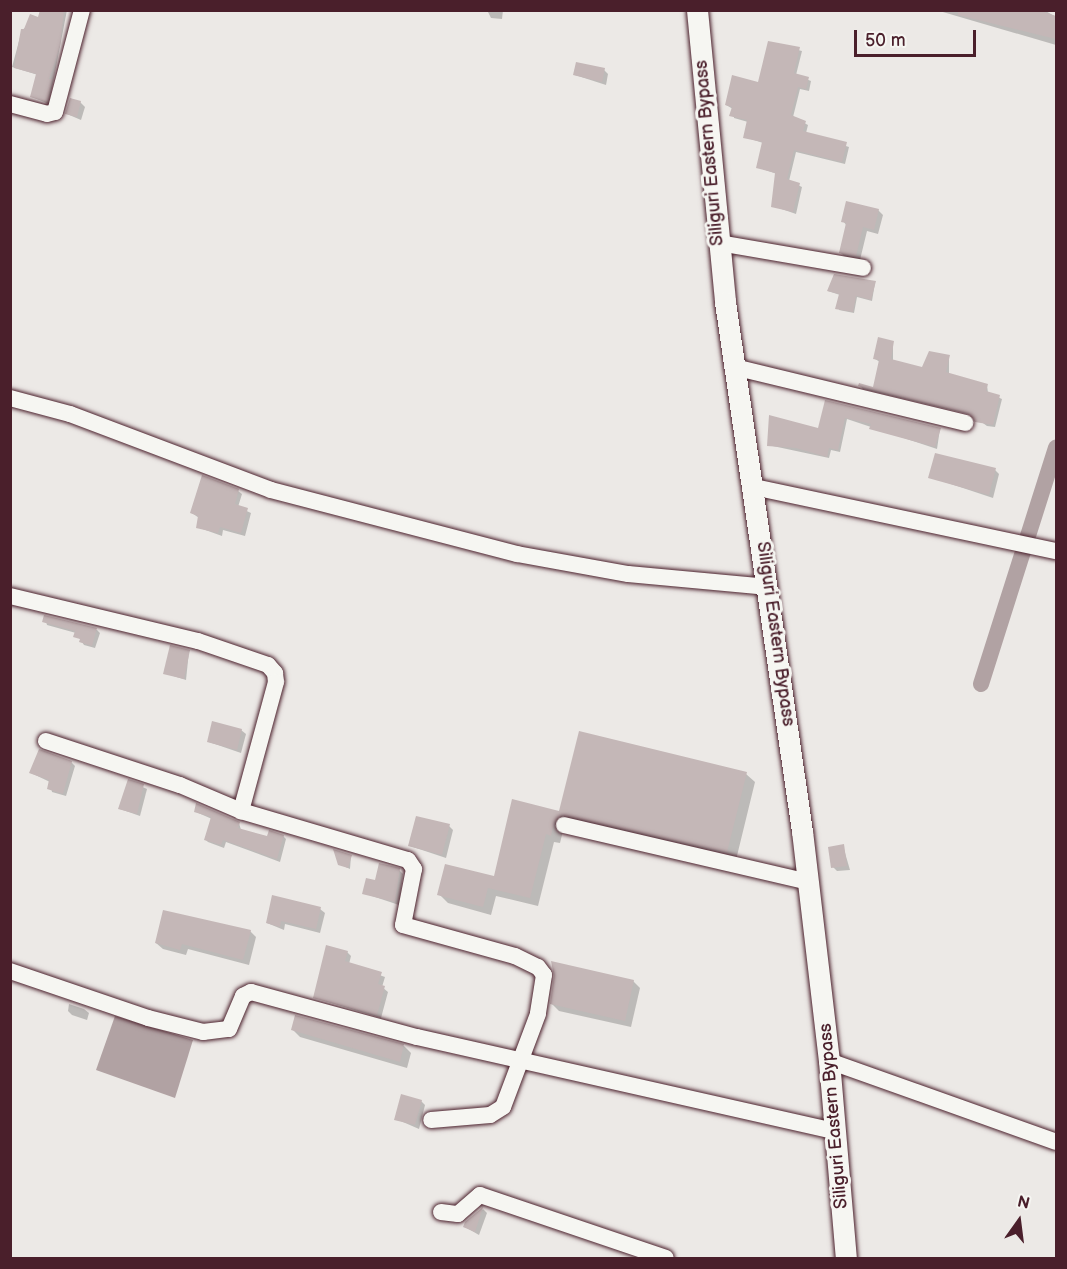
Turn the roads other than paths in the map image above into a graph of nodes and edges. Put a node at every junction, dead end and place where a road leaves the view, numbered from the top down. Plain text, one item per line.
1 (82, 10) edge
2 (697, 10) edge
3 (10, 104) edge
4 (719, 243) junction
5 (863, 268) dead end
6 (734, 367) junction
7 (10, 398) edge
8 (965, 423) dead end
9 (754, 487) junction
10 (1056, 550) edge
11 (768, 587) junction
12 (10, 596) edge
13 (46, 741) dead end
14 (241, 811) junction
15 (564, 825) dead end
16 (808, 882) junction
17 (10, 971) edge
18 (524, 1060) junction
19 (829, 1061) junction
20 (431, 1120) dead end
21 (835, 1131) junction
22 (1056, 1142) edge
23 (441, 1212) dead end
24 (666, 1258) edge
25 (846, 1258) edge

1 - 3 street
2 - 4 main road, Siliguri Eastern Bypass
4 - 5 street
4 - 6 main road, Siliguri Eastern Bypass
6 - 8 street
6 - 9 main road, Siliguri Eastern Bypass
7 - 11 street
9 - 10 street
9 - 11 main road, Siliguri Eastern Bypass
11 - 16 main road, Siliguri Eastern Bypass
12 - 14 street
13 - 14 street
14 - 18 street
15 - 16 street
16 - 19 main road, Siliguri Eastern Bypass
17 - 18 street
18 - 20 street
18 - 21 street
19 - 21 main road, Siliguri Eastern Bypass
19 - 22 street
21 - 25 main road, Siliguri Eastern Bypass
23 - 24 street

